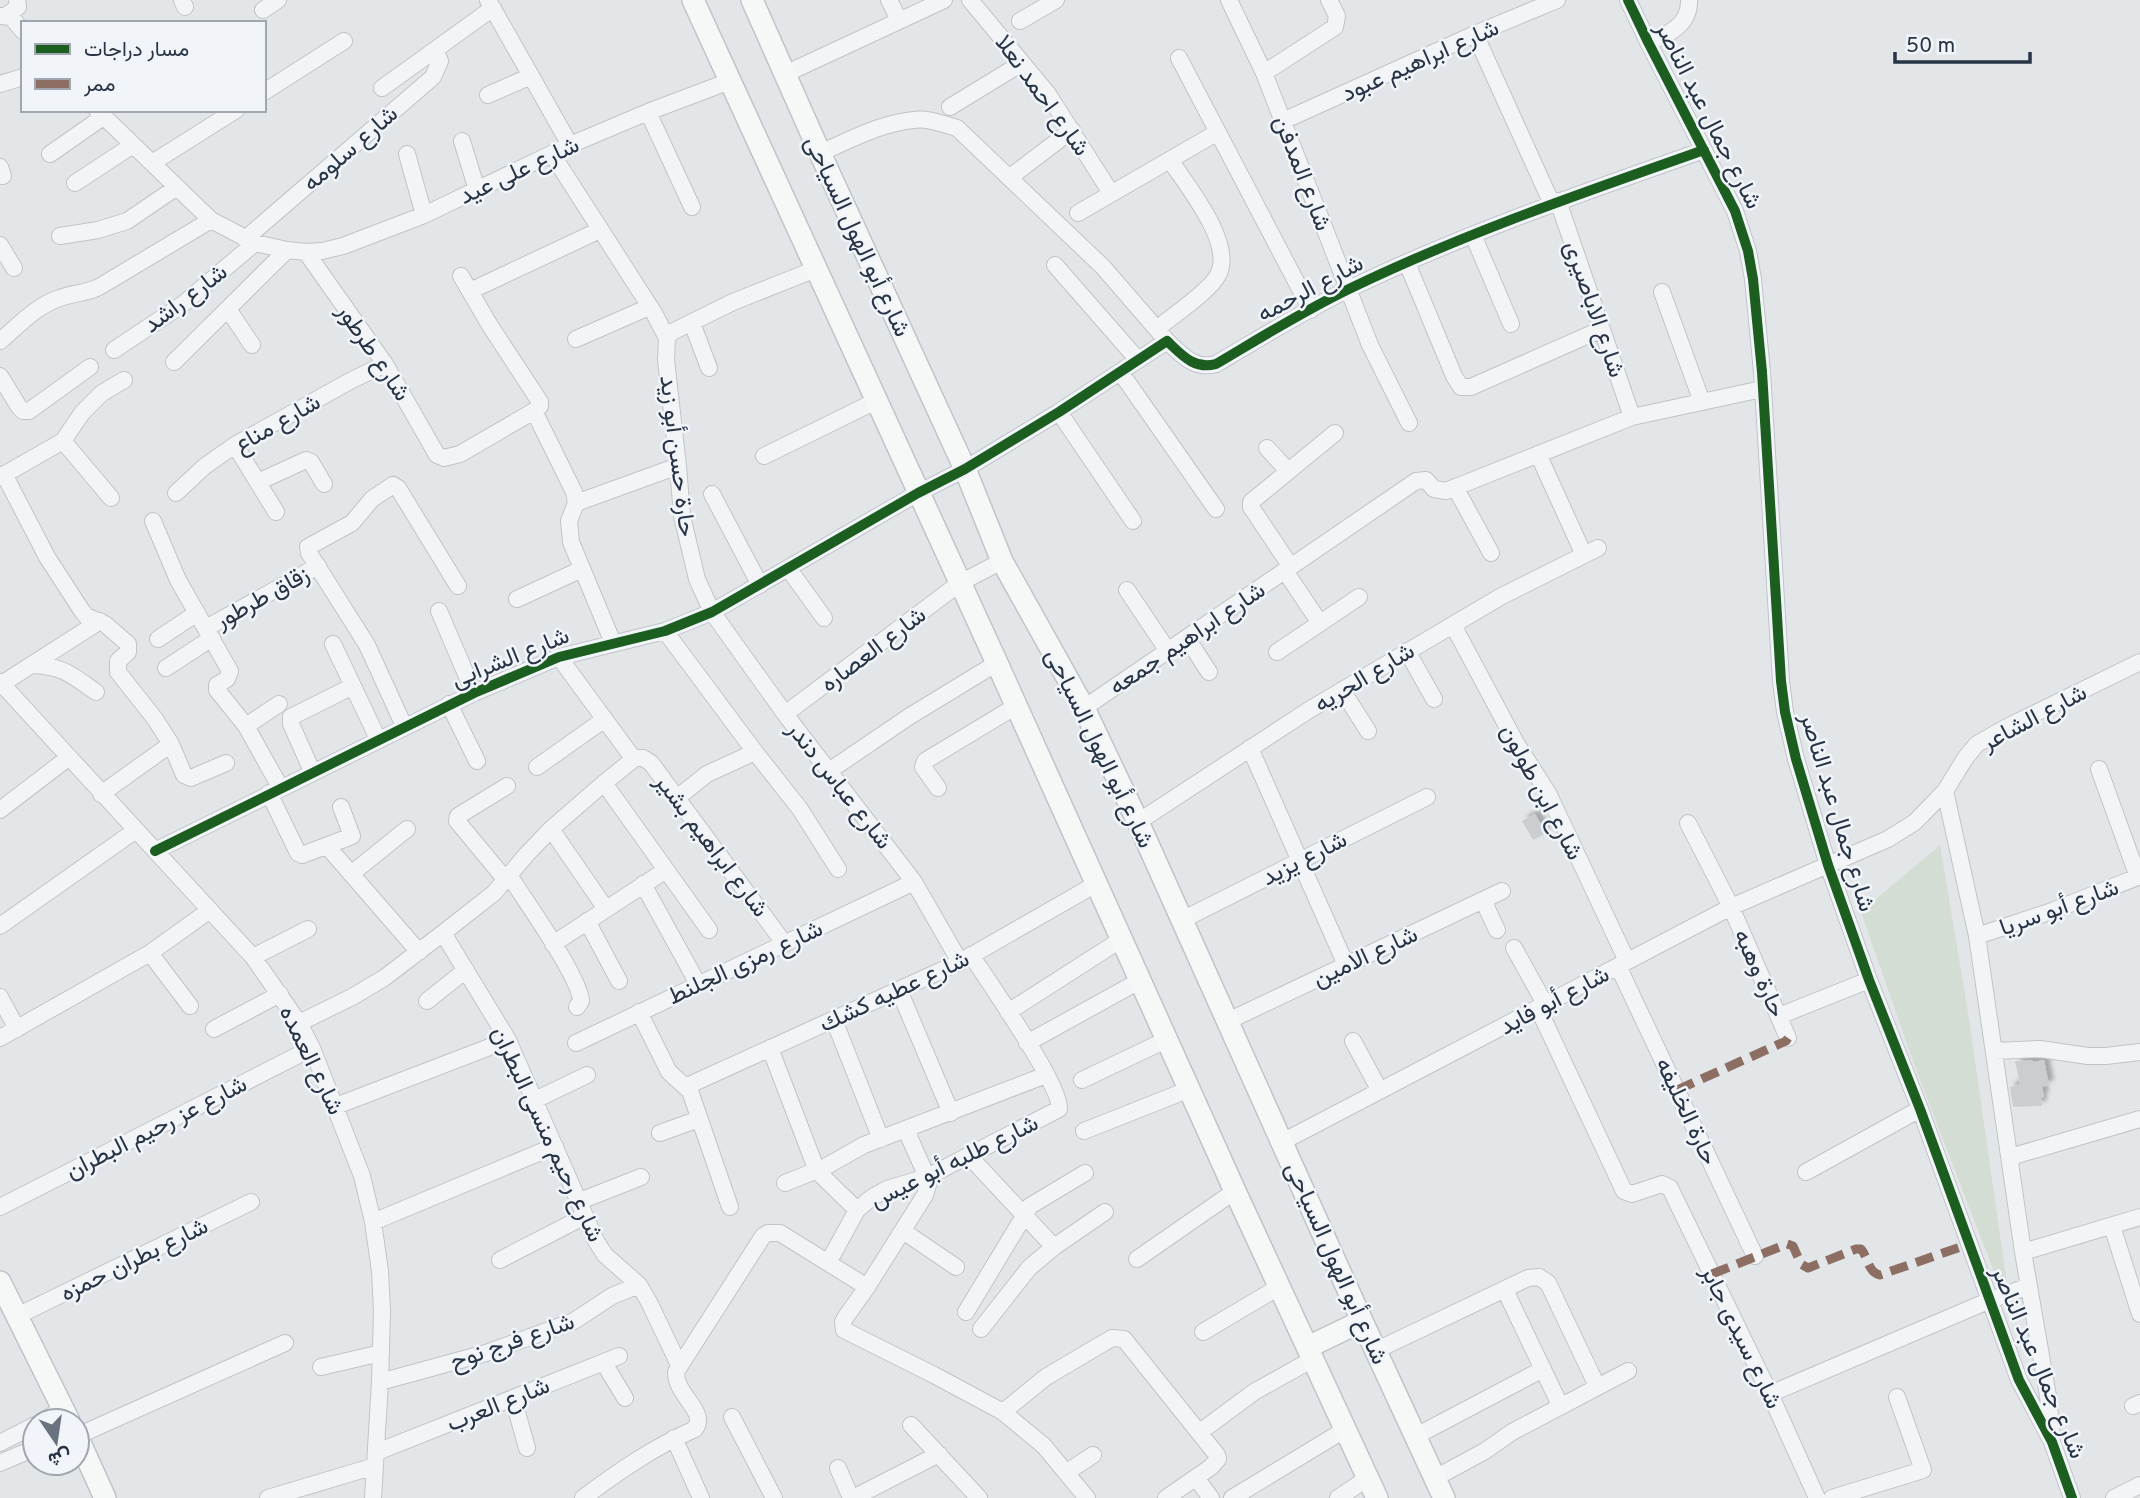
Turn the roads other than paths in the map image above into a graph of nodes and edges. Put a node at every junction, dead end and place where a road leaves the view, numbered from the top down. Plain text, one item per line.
1 (17, 0) edge
2 (278, 0) edge
3 (693, 0) edge
4 (752, 0) edge
5 (889, 0) edge
6 (944, 0) edge
7 (971, 0) edge
8 (1056, 0) edge
9 (1229, 0) edge
10 (1329, 0) edge
11 (1557, 0) edge
12 (1628, 0) edge
13 (1689, 0) edge
14 (490, 4) edge
15 (1524, 7) edge
16 (263, 10) dead end
17 (3, 15) edge
18 (899, 20) junction
19 (1020, 21) dead end
20 (21, 29) edge
21 (1475, 34) junction
22 (344, 41) dead end
23 (1648, 42) junction
24 (435, 50) junction
25 (1179, 58) dead end
26 (1022, 63) junction
27 (1264, 73) junction
28 (785, 74) junction
29 (531, 76) junction
30 (21, 78) edge
31 (730, 81) junction
32 (0, 84) edge
33 (382, 88) dead end
34 (266, 91) edge
35 (488, 95) dead end
36 (950, 107) dead end
37 (233, 112) edge
38 (649, 112) junction
39 (100, 113) edge
40 (1283, 121) junction
41 (1072, 130) junction
42 (1218, 132) junction
43 (462, 141) dead end
44 (133, 145) junction
45 (570, 145) junction
46 (1704, 150) junction
47 (820, 153) junction
48 (50, 154) dead end
49 (407, 154) dead end
50 (552, 154) junction
51 (1170, 160) junction
52 (152, 163) junction
53 (1009, 178) junction
54 (75, 183) dead end
55 (177, 187) junction
56 (477, 190) junction
57 (1111, 193) junction
58 (1555, 203) junction
59 (692, 207) dead end
60 (1078, 213) dead end
61 (424, 215) junction
62 (211, 220) junction
63 (600, 230) junction
64 (1473, 235) junction
65 (60, 236) dead end
66 (250, 241) junction
67 (0, 245) edge
68 (287, 250) junction
69 (306, 252) junction
70 (1407, 263) junction
71 (1055, 265) dead end
72 (13, 268) dead end
73 (816, 269) junction
74 (461, 276) dead end
75 (1348, 289) junction
76 (470, 291) junction
77 (1662, 292) dead end
78 (649, 307) junction
79 (228, 309) junction
80 (1311, 310) junction
81 (692, 323) junction
82 (1511, 324) dead end
83 (1602, 329) junction
84 (1162, 335) junction
85 (667, 338) junction
86 (576, 340) dead end
87 (0, 341) edge
88 (252, 345) dead end
89 (114, 350) dead end
90 (1138, 360) junction
91 (174, 362) dead end
92 (385, 364) junction
93 (90, 367) dead end
94 (709, 368) dead end
95 (1121, 373) junction
96 (0, 376) edge
97 (124, 380) dead end
98 (1762, 389) junction
99 (876, 401) junction
100 (1702, 402) junction
101 (536, 405) junction
102 (1059, 412) junction
103 (1632, 417) junction
104 (1409, 423) dead end
105 (1335, 433) dead end
106 (63, 441) junction
107 (235, 445) junction
108 (1267, 448) dead end
109 (1538, 454) junction
110 (764, 456) dead end
111 (678, 466) junction
112 (965, 468) junction
113 (1288, 471) junction
114 (2, 475) edge
115 (258, 482) junction
116 (324, 484) dead end
117 (1455, 487) junction
118 (176, 493) dead end
119 (918, 493) junction
120 (712, 494) dead end
121 (111, 499) dead end
122 (576, 503) junction
123 (1216, 509) dead end
124 (275, 512) dead end
125 (153, 521) dead end
126 (1133, 522) dead end
127 (1491, 553) dead end
128 (1002, 561) junction
129 (318, 566) junction
130 (788, 568) junction
131 (582, 569) junction
132 (1288, 569) junction
133 (960, 583) junction
134 (760, 585) junction
135 (458, 586) dead end
136 (1127, 590) dead end
137 (1359, 597) dead end
138 (517, 599) dead end
139 (439, 611) dead end
140 (712, 612) junction
141 (197, 614) junction
142 (824, 618) dead end
143 (100, 621) junction
144 (1320, 623) junction
145 (1453, 625) junction
146 (665, 631) junction
147 (209, 633) junction
148 (1187, 638) junction
149 (158, 639) dead end
150 (614, 643) junction
151 (333, 644) dead end
152 (1168, 651) junction
153 (1407, 651) junction
154 (1277, 652) dead end
155 (559, 657) junction
156 (2140, 662) edge
157 (997, 663) junction
158 (32, 665) junction
159 (166, 668) dead end
160 (1209, 672) dead end
161 (121, 677) junction
162 (1, 684) edge
163 (353, 686) junction
164 (1342, 690) junction
165 (474, 693) junction
166 (1434, 699) dead end
167 (279, 704) dead end
168 (449, 704) junction
169 (1016, 706) junction
170 (1084, 708) junction
171 (785, 714) junction
172 (605, 719) junction
173 (246, 726) junction
174 (404, 726) junction
175 (1367, 731) dead end
176 (378, 739) junction
177 (171, 744) junction
178 (1250, 748) junction
179 (755, 752) junction
180 (68, 758) junction
181 (635, 758) junction
182 (477, 761) dead end
183 (226, 764) dead end
184 (537, 767) dead end
185 (2099, 769) dead end
186 (312, 771) junction
187 (829, 771) junction
188 (604, 783) junction
189 (507, 786) dead end
190 (937, 788) dead end
191 (274, 790) junction
192 (1945, 791) junction
193 (101, 794) junction
194 (1427, 797) dead end
195 (677, 798) junction
196 (341, 807) dead end
197 (0, 810) edge
198 (1138, 822) junction
199 (1688, 823) dead end
200 (551, 829) junction
201 (136, 830) junction
202 (407, 830) dead end
203 (327, 846) junction
204 (155, 851) junction
205 (1299, 861) junction
206 (1828, 865) junction
207 (838, 869) dead end
208 (666, 870) junction
209 (351, 874) junction
210 (2139, 876) edge
211 (507, 877) junction
212 (914, 882) junction
213 (643, 884) junction
214 (1096, 884) junction
215 (1502, 891) dead end
216 (1483, 900) junction
217 (1731, 907) junction
218 (606, 909) junction
219 (210, 910) junction
220 (1182, 920) junction
221 (587, 921) junction
222 (0, 926) edge
223 (308, 929) dead end
224 (709, 930) dead end
225 (1497, 930) dead end
226 (443, 933) junction
227 (1977, 936) junction
228 (1122, 939) junction
229 (784, 943) junction
230 (553, 944) junction
231 (1514, 948) dead end
232 (419, 952) junction
233 (150, 953) junction
234 (253, 957) junction
235 (965, 958) junction
236 (1623, 964) junction
237 (1346, 965) junction
238 (466, 970) junction
239 (1141, 980) junction
240 (1869, 980) junction
241 (619, 981) dead end
242 (698, 984) junction
243 (899, 990) junction
244 (280, 994) junction
245 (0, 997) edge
246 (427, 1001) dead end
247 (190, 1006) dead end
248 (1541, 1006) junction
249 (577, 1007) dead end
250 (639, 1012) junction
251 (1007, 1012) junction
252 (1779, 1016) junction
253 (834, 1020) junction
254 (1228, 1021) junction
255 (299, 1023) junction
256 (17, 1029) junction
257 (214, 1029) dead end
258 (0, 1038) edge
259 (1787, 1038) dead end
260 (1168, 1039) junction
261 (508, 1040) junction
262 (1353, 1041) dead end
263 (576, 1043) dead end
264 (1027, 1043) junction
265 (312, 1048) junction
266 (770, 1048) junction
267 (1994, 1051) junction
268 (2140, 1052) edge
269 (587, 1074) dead end
270 (1046, 1075) junction
271 (1082, 1080) dead end
272 (687, 1086) junction
273 (1190, 1089) junction
274 (1380, 1091) junction
275 (535, 1100) junction
276 (336, 1106) junction
277 (1920, 1109) junction
278 (951, 1113) junction
279 (699, 1119) junction
280 (2140, 1119) edge
281 (906, 1130) junction
282 (1084, 1131) dead end
283 (660, 1133) dead end
284 (881, 1139) junction
285 (1282, 1142) junction
286 (555, 1146) junction
287 (969, 1156) junction
288 (2010, 1157) junction
289 (817, 1171) junction
290 (1806, 1172) dead end
291 (1085, 1173) dead end
292 (641, 1177) dead end
293 (927, 1177) junction
294 (785, 1183) dead end
295 (1235, 1191) junction
296 (251, 1202) dead end
297 (0, 1207) edge
298 (730, 1208) dead end
299 (582, 1209) junction
300 (857, 1210) junction
301 (1105, 1212) dead end
302 (1023, 1215) junction
303 (2140, 1217) edge
304 (373, 1222) junction
305 (2112, 1226) junction
306 (903, 1231) junction
307 (1054, 1247) junction
308 (2023, 1252) junction
309 (1755, 1256) dead end
310 (1137, 1259) dead end
311 (500, 1260) dead end
312 (828, 1263) junction
313 (956, 1268) dead end
314 (0, 1282) edge
315 (639, 1285) junction
316 (2029, 1286) junction
317 (867, 1287) junction
318 (1279, 1287) junction
319 (1505, 1290) junction
320 (1988, 1301) junction
321 (966, 1312) dead end
322 (2140, 1314) edge
323 (17, 1316) junction
324 (1362, 1321) junction
325 (981, 1329) dead end
326 (1202, 1332) dead end
327 (285, 1343) dead end
328 (1377, 1350) junction
329 (381, 1353) junction
330 (1310, 1353) junction
331 (619, 1356) dead end
332 (604, 1363) junction
333 (679, 1365) junction
334 (321, 1367) dead end
335 (1543, 1369) junction
336 (1628, 1371) dead end
337 (380, 1382) junction
338 (1597, 1386) junction
339 (1770, 1394) junction
340 (1897, 1397) dead end
341 (513, 1398) junction
342 (625, 1398) dead end
343 (1560, 1405) junction
344 (62, 1407) edge
345 (1003, 1412) junction
346 (732, 1417) dead end
347 (911, 1425) dead end
348 (1346, 1429) junction
349 (91, 1430) edge
350 (21, 1432) edge
351 (1200, 1432) junction
352 (1416, 1436) junction
353 (674, 1438) junction
354 (2052, 1442) junction
355 (0, 1443) edge
356 (527, 1448) dead end
357 (21, 1454) edge
358 (939, 1454) junction
359 (1093, 1455) dead end
360 (376, 1459) junction
361 (0, 1463) edge
362 (838, 1468) dead end
363 (1067, 1472) junction
364 (91, 1476) edge
365 (1196, 1478) junction
366 (1368, 1478) junction
367 (1435, 1478) junction
368 (2140, 1485) edge
369 (98, 1496) edge
370 (268, 1498) edge
371 (373, 1498) edge
372 (583, 1498) edge
373 (701, 1498) edge
374 (774, 1498) edge
375 (852, 1498) edge
376 (979, 1498) edge
377 (1087, 1498) edge
378 (1166, 1498) edge
379 (1211, 1498) edge
380 (1232, 1498) edge
381 (1338, 1498) edge
382 (1377, 1498) edge
383 (1444, 1498) edge
384 (1817, 1498) edge
385 (1832, 1498) edge
386 (2072, 1498) edge
387 (2114, 1498) edge

1 - 17 street
2 - 16 street
3 - 31 main road
4 - 28 main road, شارع أبو الهول السياحى
5 - 18 street
6 - 18 street
7 - 26 street, شارع احمد نعلا
8 - 19 street
9 - 27 street, شارع المدفن
10 - 27 street
11 - 15 street, شارع ابراهيم عبود
12 - 23 street, شارع جمال عبد الناصر
13 - 23 street
14 - 24 street
14 - 29 street
15 - 21 street, شارع ابراهيم عبود
17 - 20 street
18 - 28 street
21 - 40 street, شارع ابراهيم عبود
21 - 58 street, شارع الاباصيرى
22 - 34 street
23 - 46 street, شارع جمال عبد الناصر
24 - 33 street
24 - 66 street, شارع سلومه
25 - 42 street
26 - 36 street
26 - 41 street, شارع احمد نعلا
27 - 40 street, شارع المدفن
28 - 47 main road, شارع أبو الهول السياحى
29 - 35 street
29 - 45 street
30 - 32 street
31 - 38 street, شارع على عيد
31 - 73 main road
37 - 52 street
38 - 45 street, شارع على عيد
38 - 59 street
39 - 44 street, شارع على عيد
39 - 48 street
40 - 75 street, شارع المدفن
41 - 53 street
41 - 57 street, شارع احمد نعلا
42 - 51 street
42 - 80 street
43 - 56 street
44 - 52 street, شارع على عيد
44 - 54 street
45 - 50 street, شارع على عيد
46 - 58 street, شارع الرحمه
46 - 98 street, شارع جمال عبد الناصر
47 - 53 street, شارع الرحمه
47 - 112 main road, شارع أبو الهول السياحى
49 - 61 street
50 - 56 street, شارع على عيد
50 - 63 street
51 - 57 street
51 - 84 street
52 - 55 street, شارع على عيد
53 - 84 street, شارع الرحمه
55 - 62 street, شارع على عيد
55 - 65 street
56 - 61 street, شارع على عيد
57 - 60 street
58 - 64 street, شارع الرحمه
58 - 83 street, شارع الاباصيرى
61 - 69 street, شارع على عيد
62 - 66 street, شارع على عيد
62 - 87 street
63 - 76 street
63 - 78 street
64 - 70 street, شارع الرحمه
64 - 82 street
66 - 68 street, شارع على عيد
66 - 89 street, شارع راشد
67 - 72 street
68 - 69 street, شارع على عيد
68 - 79 street
69 - 92 street, شارع طرطور
70 - 75 street, شارع الرحمه
70 - 83 street
71 - 90 street
73 - 81 street
73 - 99 main road
74 - 76 street
75 - 80 street, شارع الرحمه
75 - 104 street, شارع المدفن
76 - 101 street
77 - 100 street
78 - 85 street
78 - 86 street
79 - 88 street
79 - 91 street
80 - 84 street, شارع الرحمه
81 - 85 street
81 - 94 street
83 - 103 street, شارع الاباصيرى
84 - 90 street
85 - 111 street, حارة حسن أبو زيد
90 - 95 street
92 - 101 street, شارع طرطور
92 - 107 street, شارع مناع
93 - 96 street
95 - 102 street
95 - 123 street
97 - 106 street
98 - 100 street
98 - 206 street, شارع جمال عبد الناصر
99 - 110 street
99 - 119 main road
100 - 103 street
101 - 122 street
102 - 112 street
102 - 126 street
103 - 109 street
105 - 113 street
106 - 114 street
106 - 121 street
107 - 115 street
107 - 118 street, شارع مناع
108 - 113 street
109 - 117 street
109 - 145 street, شارع الحريه
111 - 122 street
111 - 140 street, حارة حسن أبو زيد
112 - 119 street, شارع الشرابى
112 - 128 main road, شارع أبو الهول السياحى
113 - 132 street
114 - 143 street
115 - 116 street
115 - 124 street
117 - 127 street
117 - 132 street, شارع ابراهيم جمعه
119 - 130 street, شارع الشرابى
119 - 133 main road
120 - 134 street
122 - 131 street
125 - 141 street
128 - 133 street, شارع العصاره
128 - 170 main road, شارع أبو الهول السياحى
129 - 135 street, زقاق طرطور
129 - 147 street, زقاق طرطور
129 - 174 street, زقاق طرطور
130 - 134 street, شارع الشرابى
130 - 142 street
131 - 138 street
131 - 150 street
132 - 144 street
132 - 148 street, شارع ابراهيم جمعه
133 - 157 main road
133 - 171 street, شارع العصاره
134 - 140 street, شارع الشرابى
136 - 152 street
137 - 144 street
139 - 165 street
140 - 146 street, شارع الشرابى
140 - 171 street, شارع عباس دندر
141 - 147 street
141 - 149 street
143 - 158 street
143 - 161 street
144 - 154 street
145 - 153 street, شارع الحريه
145 - 236 street, شارع ابن طولون
146 - 150 street, شارع الشرابى
146 - 179 street
147 - 159 street, زقاق طرطور
147 - 173 street
148 - 152 street, شارع ابراهيم جمعه
148 - 160 street
150 - 155 street, شارع الشرابى
151 - 163 street
152 - 170 street, شارع ابراهيم جمعه
153 - 164 street, شارع الحريه
153 - 166 street
155 - 165 street, شارع الشرابى
155 - 172 street, شارع ابراهيم بشير
156 - 192 street, شارع الشاعر
157 - 169 main road
157 - 187 street
158 - 161 street
158 - 162 street
161 - 177 street
162 - 180 street, شارع العمده
163 - 176 street
163 - 186 street
164 - 175 street
164 - 178 street, شارع الحريه
165 - 168 street, شارع الشرابى
167 - 173 street
168 - 174 street, شارع الشرابى
168 - 182 street
169 - 190 street
169 - 214 main road
170 - 198 main road, شارع أبو الهول السياحى
171 - 187 street, شارع عباس دندر
172 - 181 street, شارع ابراهيم بشير
172 - 184 street
173 - 191 street
174 - 176 street, شارع الشرابى
176 - 186 street, شارع الشرابى
177 - 183 street
177 - 193 street
178 - 198 street, شارع الحريه
178 - 205 street
179 - 195 street
179 - 207 street
180 - 193 street, شارع العمده
180 - 197 street
181 - 188 street
181 - 195 street, شارع ابراهيم بشير
185 - 210 street
186 - 191 street, شارع الشرابى
187 - 212 street, شارع عباس دندر
188 - 200 street
188 - 208 street
189 - 211 street
191 - 203 street
191 - 204 street, شارع الشرابى
192 - 206 street, شارع الشاعر
192 - 227 street, شارع جمال عبد الناصر
193 - 201 street, شارع العمده
194 - 205 street, شارع يزيد
195 - 229 street, شارع ابراهيم بشير
196 - 203 street
198 - 220 main road, شارع أبو الهول السياحى
199 - 217 street, حارة وهبه
200 - 211 street
200 - 218 street
201 - 204 street, شارع العمده
201 - 222 street
202 - 209 street
203 - 209 street
204 - 219 street, شارع العمده
205 - 220 street, شارع يزيد
205 - 237 street
206 - 217 street, شارع أبو فايد
206 - 240 street, شارع جمال عبد الناصر
208 - 213 street
208 - 224 street
209 - 232 street
210 - 227 street, شارع أبو سريا
211 - 226 street
211 - 230 street
212 - 229 street, شارع رمزى الجلنط
212 - 235 street, شارع عباس دندر
213 - 218 street
213 - 242 street
214 - 228 main road
214 - 235 street, شارع عطيه كشك
215 - 216 street, شارع الامين
216 - 225 street
216 - 237 street, شارع الامين
217 - 236 street, شارع أبو فايد
217 - 252 street, حارة وهبه
218 - 221 street
219 - 233 street
219 - 234 street, شارع العمده
220 - 254 main road, شارع أبو الهول السياحى
221 - 230 street
221 - 241 street
223 - 234 street
226 - 232 street
226 - 238 street, شارع رحيم منسى البطران
227 - 267 street, شارع جمال عبد الناصر
228 - 239 main road
228 - 251 street
229 - 242 street, شارع رمزى الجلنط
230 - 249 street
231 - 248 street
232 - 255 street
233 - 247 street
233 - 256 street
234 - 244 street, شارع العمده
235 - 243 street, شارع عطيه كشك
235 - 251 street, شارع طلبه أبو عيس
236 - 248 street, شارع أبو فايد
236 - 309 street, حارة الخليفه
237 - 254 street, شارع الامين
238 - 246 street
238 - 261 street, شارع رحيم منسى البطران
239 - 260 main road
239 - 264 street
240 - 252 street
240 - 277 street, شارع جمال عبد الناصر
242 - 250 street, شارع رمزى الجلنط
243 - 253 street, شارع عطيه كشك
243 - 278 street
244 - 255 street, شارع العمده
244 - 257 street
245 - 256 street
248 - 274 street, شارع أبو فايد
248 - 339 street, شارع سيدى جابر
250 - 263 street, شارع رمزى الجلنط
250 - 272 street
251 - 264 street, شارع طلبه أبو عيس
252 - 259 street, حارة وهبه
253 - 266 street, شارع عطيه كشك
253 - 284 street
254 - 285 main road, شارع أبو الهول السياحى
255 - 265 street, شارع العمده
256 - 258 street
260 - 271 street
260 - 273 main road
261 - 275 street, شارع رحيم منسى البطران
261 - 276 street
262 - 274 street
264 - 270 street, شارع طلبه أبو عيس
265 - 276 street, شارع العمده
265 - 297 street, شارع عز رحيم البطران
266 - 272 street, شارع عطيه كشك
266 - 289 street
267 - 268 street
267 - 288 street, شارع جمال عبد الناصر
269 - 275 street
270 - 278 street
270 - 287 street, شارع طلبه أبو عيس
272 - 279 street
273 - 282 street
273 - 295 main road
274 - 285 street, شارع أبو فايد
275 - 286 street, شارع رحيم منسى البطران
276 - 304 street, شارع العمده
277 - 290 street
277 - 320 street, شارع جمال عبد الناصر
278 - 281 street
279 - 283 street
279 - 298 street
280 - 288 street
281 - 284 street
281 - 293 street
284 - 289 street
285 - 324 main road, شارع أبو الهول السياحى
286 - 299 street, شارع رحيم منسى البطران
286 - 304 street
287 - 293 street, شارع طلبه أبو عيس
287 - 302 street
288 - 308 street, شارع جمال عبد الناصر
289 - 294 street
289 - 300 street
291 - 302 street
292 - 299 street
293 - 300 street, شارع طلبه أبو عيس
293 - 306 street
295 - 310 street
295 - 318 main road
296 - 323 street, شارع بطران حمزه
299 - 311 street
299 - 315 street, شارع رحيم منسى البطران
300 - 312 street, شارع طلبه أبو عيس
301 - 307 street
302 - 307 street
302 - 321 street
303 - 305 street
304 - 329 street, شارع العمده
305 - 308 street
305 - 322 street
306 - 313 street
306 - 317 street
307 - 325 street
308 - 316 street, شارع جمال عبد الناصر
312 - 317 street
312 - 333 street
314 - 323 main road
315 - 333 street, شارع رحيم منسى البطران
315 - 337 street, شارع فرج نوح
316 - 320 street
316 - 354 street, شارع جمال عبد الناصر
317 - 345 street
318 - 326 street
318 - 330 main road
319 - 328 street
319 - 335 street
319 - 338 street
320 - 339 street
320 - 354 street, شارع جمال عبد الناصر
323 - 344 main road
324 - 328 main road, شارع أبو الهول السياحى
324 - 330 main road
327 - 349 street
328 - 352 main road, شارع أبو الهول السياحى
329 - 334 street
329 - 337 street, شارع العمده
330 - 348 main road
330 - 351 street
331 - 332 street, شارع العرب
332 - 341 street, شارع العرب
332 - 342 street
333 - 353 street, شارع رحيم منسى البطران
335 - 343 street
335 - 352 street
336 - 338 street
337 - 360 street, شارع العمده
338 - 343 street
339 - 384 street, شارع سيدى جابر
340 - 385 street
341 - 356 street
341 - 360 street, شارع العرب
343 - 367 street
345 - 351 street
345 - 363 street
346 - 374 street
347 - 358 street
348 - 366 main road
348 - 380 street
350 - 355 street
351 - 365 street
352 - 367 main road, شارع أبو الهول السياحى
353 - 372 street
353 - 373 street
354 - 386 street, شارع جمال عبد الناصر
357 - 361 street
358 - 375 street
358 - 376 street
359 - 363 street
360 - 370 street, شارع العرب
360 - 371 street, شارع العمده
362 - 375 street
363 - 377 street
364 - 369 main road
365 - 378 street
365 - 379 street
366 - 381 street
366 - 382 main road
367 - 383 main road, شارع أبو الهول السياحى
368 - 387 street

